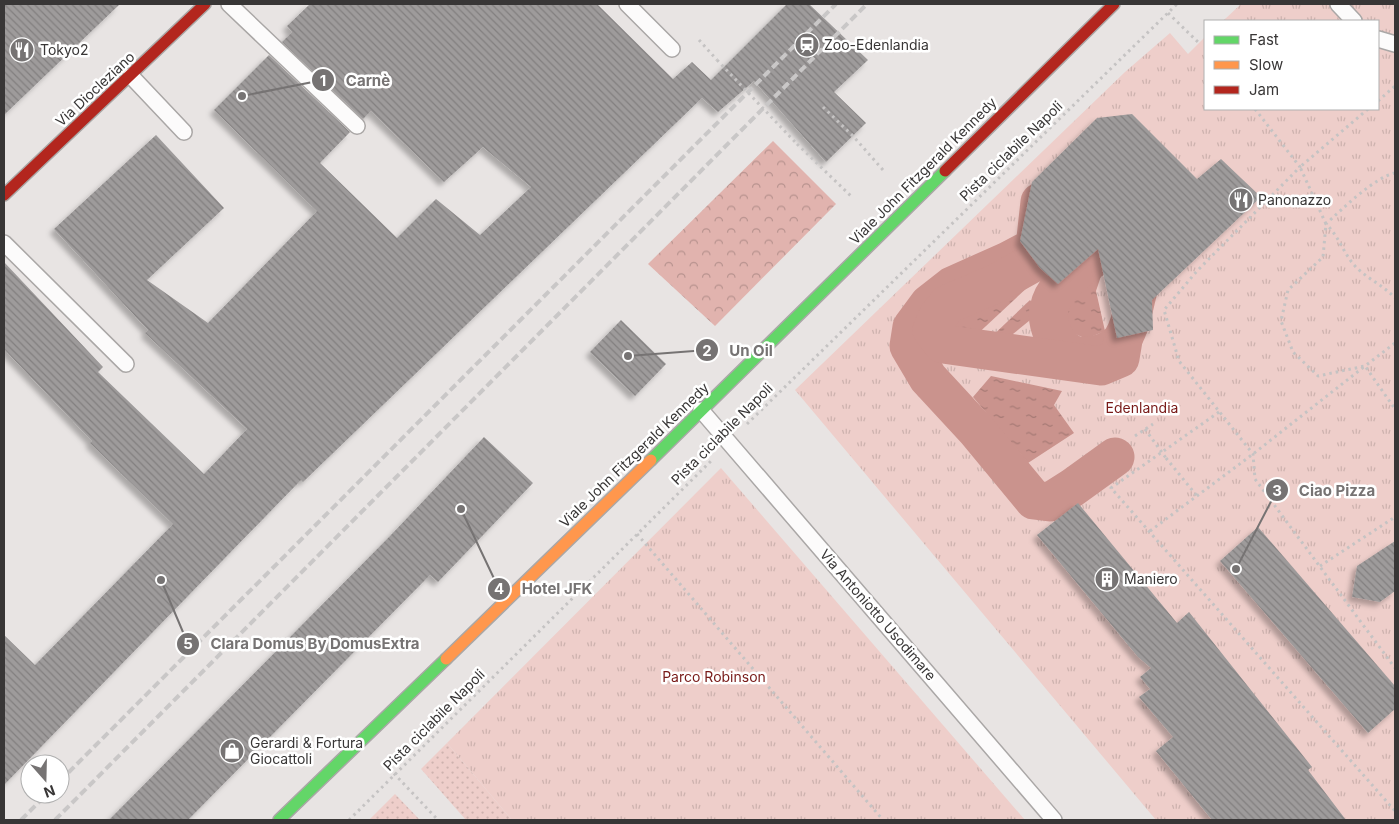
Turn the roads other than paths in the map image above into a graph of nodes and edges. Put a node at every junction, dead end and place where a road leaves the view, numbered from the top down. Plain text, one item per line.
1 (205, 4) edge
2 (229, 4) edge
3 (627, 4) edge
4 (1114, 4) edge
5 (1338, 4) edge
6 (1353, 20) edge
7 (1379, 39) edge
8 (1395, 44) edge
9 (672, 49) dead end
10 (131, 76) junction
11 (356, 126) dead end
12 (184, 132) dead end
13 (4, 195) edge
14 (4, 243) edge
15 (126, 364) dead end
16 (701, 410) junction
17 (279, 820) edge
18 (1054, 820) edge

1 - 10 main road, Via Diocleziano
2 - 11 lane
3 - 9 lane
4 - 16 main road, Viale John Fitzgerald Kennedy
5 - 6 lane
7 - 8 lane
10 - 12 lane
10 - 13 main road, Via Diocleziano
14 - 15 lane
16 - 17 main road, Viale John Fitzgerald Kennedy
16 - 18 lane, Via Antoniotto Usodimare

